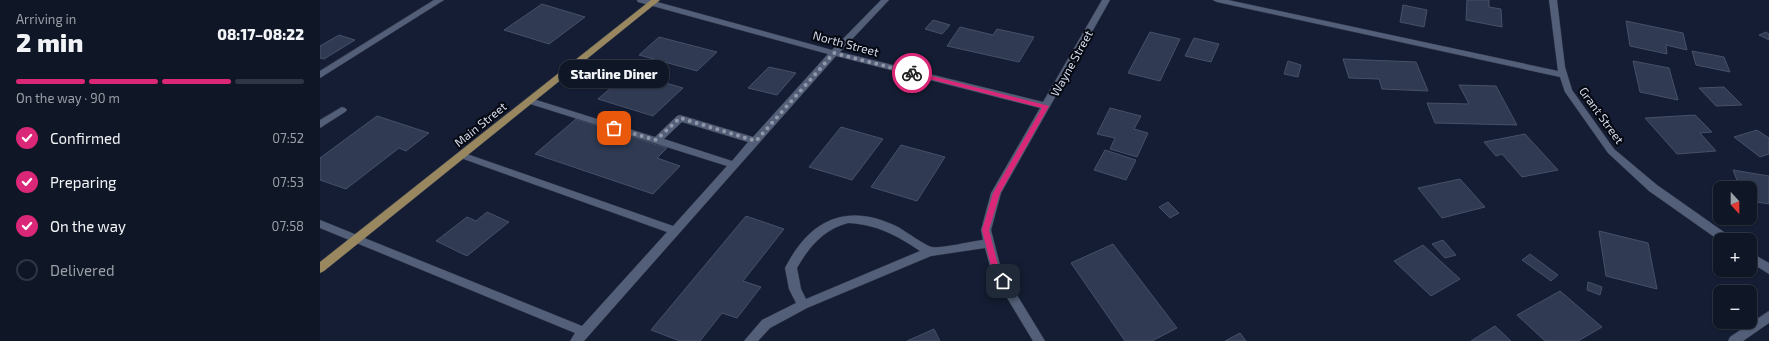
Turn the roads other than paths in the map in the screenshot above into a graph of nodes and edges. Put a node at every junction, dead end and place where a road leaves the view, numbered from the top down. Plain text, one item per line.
1 (440, 0) edge
2 (641, 0) edge
3 (885, 0) edge
4 (1106, 0) edge
5 (1217, 0) edge
6 (1553, 0) edge
7 (654, 1) edge
8 (834, 53) junction
9 (1563, 74) junction
10 (320, 75) edge
11 (530, 100) junction
12 (1046, 106) junction
13 (342, 110) dead end
14 (320, 125) edge
15 (656, 140) junction
16 (756, 141) junction
17 (461, 156) junction
18 (734, 165) junction
19 (320, 224) edge
20 (676, 231) junction
21 (1717, 233) edge
22 (357, 238) junction
23 (989, 243) junction
24 (930, 252) junction
25 (1757, 261) edge
26 (320, 268) edge
27 (1769, 269) edge
28 (803, 305) junction
29 (1769, 316) edge
30 (585, 332) junction
31 (576, 341) edge
32 (750, 341) edge
33 (1039, 341) edge
34 (1734, 341) edge

1 - 10 street
2 - 7 street, North Street
3 - 8 street
4 - 12 street, Wayne Street
5 - 9 street
6 - 9 street, Grant Street
7 - 8 street, North Street
7 - 11 main road, Main Street
8 - 12 street, North Street
8 - 16 street
9 - 21 street, Grant Street
11 - 15 street
11 - 17 main road, Main Street
12 - 23 street, Wayne Street
13 - 14 street
15 - 16 street
15 - 18 street
16 - 18 street
17 - 20 street
17 - 22 main road, Main Street
18 - 20 street
19 - 22 street
20 - 30 street
22 - 26 main road, Main Street
22 - 30 street
23 - 24 street
23 - 33 street, Wayne Street
24 - 28 street
24 - 28 street
25 - 27 street
28 - 32 street
29 - 34 street
30 - 31 street

